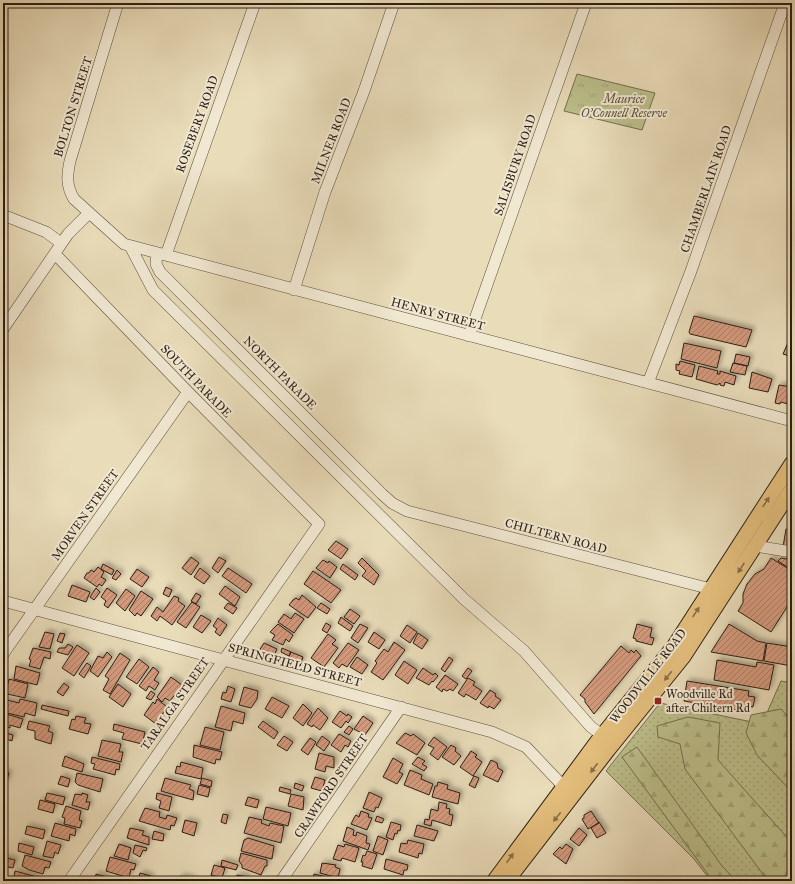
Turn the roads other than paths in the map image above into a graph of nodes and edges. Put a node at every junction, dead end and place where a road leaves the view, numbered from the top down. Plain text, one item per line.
1 (118, 3) edge
2 (255, 3) edge
3 (394, 3) edge
4 (586, 3) edge
5 (785, 3) edge
6 (89, 213) junction
7 (3, 215) edge
8 (64, 239) junction
9 (130, 246) junction
10 (55, 254) junction
11 (161, 254) junction
12 (294, 290) junction
13 (3, 329) edge
14 (470, 336) junction
15 (648, 383) junction
16 (188, 392) junction
17 (792, 421) edge
18 (792, 463) edge
19 (792, 488) edge
20 (397, 506) joint
21 (318, 524) joint
22 (755, 546) junction
23 (792, 552) edge
24 (711, 589) junction
25 (3, 601) edge
26 (34, 609) junction
27 (3, 654) edge
28 (222, 660) junction
29 (401, 707) junction
30 (602, 743) junction
31 (563, 786) junction
32 (69, 881) edge
33 (281, 881) edge
34 (494, 881) edge
35 (507, 881) edge

1 - 6 street, BOLTON STREET
2 - 11 street, ROSEBERY ROAD
3 - 12 street, MILNER ROAD
4 - 14 street, SALISBURY ROAD
5 - 15 street, CHAMBERLAIN ROAD
6 - 8 street
6 - 9 street, HENRY STREET
7 - 8 street
8 - 10 street
9 - 11 street, HENRY STREET
9 - 30 street
10 - 13 street
10 - 16 street, SOUTH PARADE
11 - 12 street, HENRY STREET
11 - 20 street, NORTH PARADE
12 - 14 street, HENRY STREET
14 - 15 street, HENRY STREET
15 - 17 street, HENRY STREET
16 - 21 street, SOUTH PARADE
16 - 26 street, MORVEN STREET
24 -> 18 main road, WOODVILLE ROAD
19 - 22 main road, WOODVILLE ROAD
20 - 24 street, CHILTERN ROAD
21 - 28 street, TARALGA STREET
22 - 23 street
22 -> 30 main road, WOODVILLE ROAD
30 -> 24 main road, WOODVILLE ROAD
25 - 26 street, SPRINGFIELD STREET
26 - 27 street, MORVEN STREET
26 - 28 street, SPRINGFIELD STREET
28 - 29 street, SPRINGFIELD STREET
28 - 32 street, TARALGA STREET
29 - 31 street, SPRINGFIELD STREET
29 - 33 street, CRAWFORD STREET
30 - 31 main road, WOODVILLE ROAD
30 -> 35 main road, WOODVILLE ROAD
34 -> 31 main road, WOODVILLE ROAD

